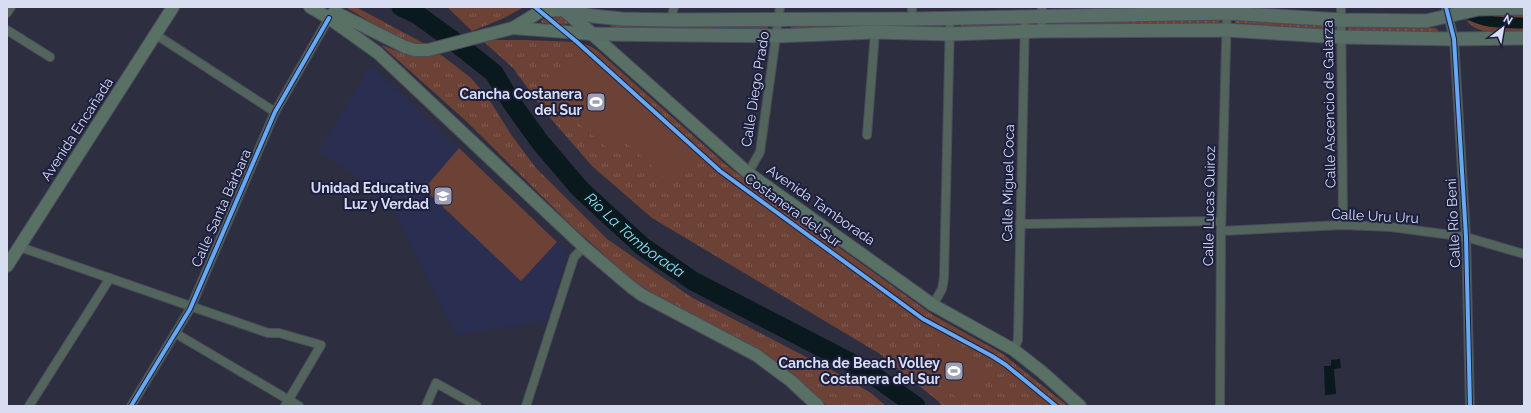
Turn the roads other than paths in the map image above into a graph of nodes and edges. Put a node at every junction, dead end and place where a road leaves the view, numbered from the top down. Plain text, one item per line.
1 (11, 7) edge
2 (173, 7) edge
3 (310, 7) edge
4 (1341, 7) edge
5 (564, 8) edge
6 (1477, 8) edge
7 (1524, 8) edge
8 (1227, 10) edge
9 (1132, 11) edge
10 (1448, 11) edge
11 (1042, 12) edge
12 (7, 13) edge
13 (673, 13) edge
14 (780, 13) edge
15 (912, 13) edge
16 (1025, 17) junction
17 (329, 18) junction
18 (950, 18) junction
19 (1342, 20) junction
20 (513, 28) junction
21 (7, 30) edge
22 (1226, 30) junction
23 (876, 32) junction
24 (1025, 32) junction
25 (1042, 32) junction
26 (155, 34) junction
27 (592, 34) junction
28 (949, 34) junction
29 (776, 36) junction
30 (1342, 37) junction
31 (1524, 38) edge
32 (1454, 39) junction
33 (50, 57) dead end
34 (275, 112) junction
35 (867, 135) dead end
36 (748, 173) junction
37 (1221, 221) junction
38 (1020, 224) junction
39 (1343, 225) junction
40 (1221, 231) junction
41 (1466, 237) junction
42 (20, 247) junction
43 (584, 247) junction
44 (1524, 254) edge
45 (7, 266) edge
46 (110, 278) junction
47 (933, 305) junction
48 (191, 306) junction
49 (175, 333) junction
50 (1014, 350) junction
51 (286, 403) edge
52 (29, 406) edge
53 (131, 406) edge
54 (299, 406) edge
55 (426, 406) edge
56 (477, 406) edge
57 (526, 406) edge
58 (818, 406) edge
59 (1080, 406) edge
60 (1220, 406) edge
61 (1470, 406) edge

1 - 12 street
2 - 26 main road, Avenida Encañada
3 - 17 main road
4 - 19 street, Calle Ascencio de Galarza
5 - 13 main road
5 - 20 main road
5 - 27 main road, Avenida Tamborada
6 - 7 main road
6 - 10 main road
8 - 9 main road
8 - 19 main road
8 - 22 street, Calle Lucas Quiroz
9 - 11 main road
10 - 19 main road
10 - 32 street, Calle Río Beni
11 - 16 main road
11 - 25 street
13 - 14 main road
14 - 15 main road
14 - 29 street, Calle Diego Prado
15 - 18 main road
16 - 18 main road
16 - 24 street, Calle Miguel Coca
17 - 20 main road
17 - 34 street, Calle Santa Bárbara
17 - 43 main road
18 - 28 street
19 - 30 street, Calle Ascencio de Galarza
20 - 27 main road
21 - 33 street
22 - 25 main road
22 - 30 main road
22 - 37 street, Calle Lucas Quiroz
23 - 28 main road
23 - 29 main road
23 - 35 street
24 - 25 main road
24 - 28 main road
24 - 38 street, Calle Miguel Coca
26 - 34 street
26 - 42 main road, Avenida Encañada
27 - 29 main road
27 - 36 main road, Avenida Tamborada
28 - 47 street
29 - 36 street, Calle Diego Prado
30 - 32 main road
30 - 39 street, Calle Ascencio de Galarza
31 - 32 main road
32 - 41 street, Calle Río Beni
34 - 48 street, Calle Santa Bárbara
36 - 47 main road, Avenida Tamborada
37 - 38 street
37 - 40 street, Calle Lucas Quiroz
38 - 50 street, Calle Miguel Coca
39 - 40 street, Calle Uru Uru
39 - 41 street, Calle Uru Uru
40 - 60 street, Calle Lucas Quiroz
41 - 44 street, Calle Uru Uru
41 - 61 street, Calle Río Beni
42 - 45 main road, Avenida Encañada
42 - 46 street
43 - 57 street
43 - 58 main road
46 - 48 street
46 - 52 street
47 - 50 main road, Avenida Tamborada
48 - 49 street, Calle Santa Bárbara
48 - 51 street
49 - 51 street
49 - 53 street, Calle Santa Bárbara
50 - 59 main road, Avenida Tamborada
51 - 54 street
55 - 56 street

